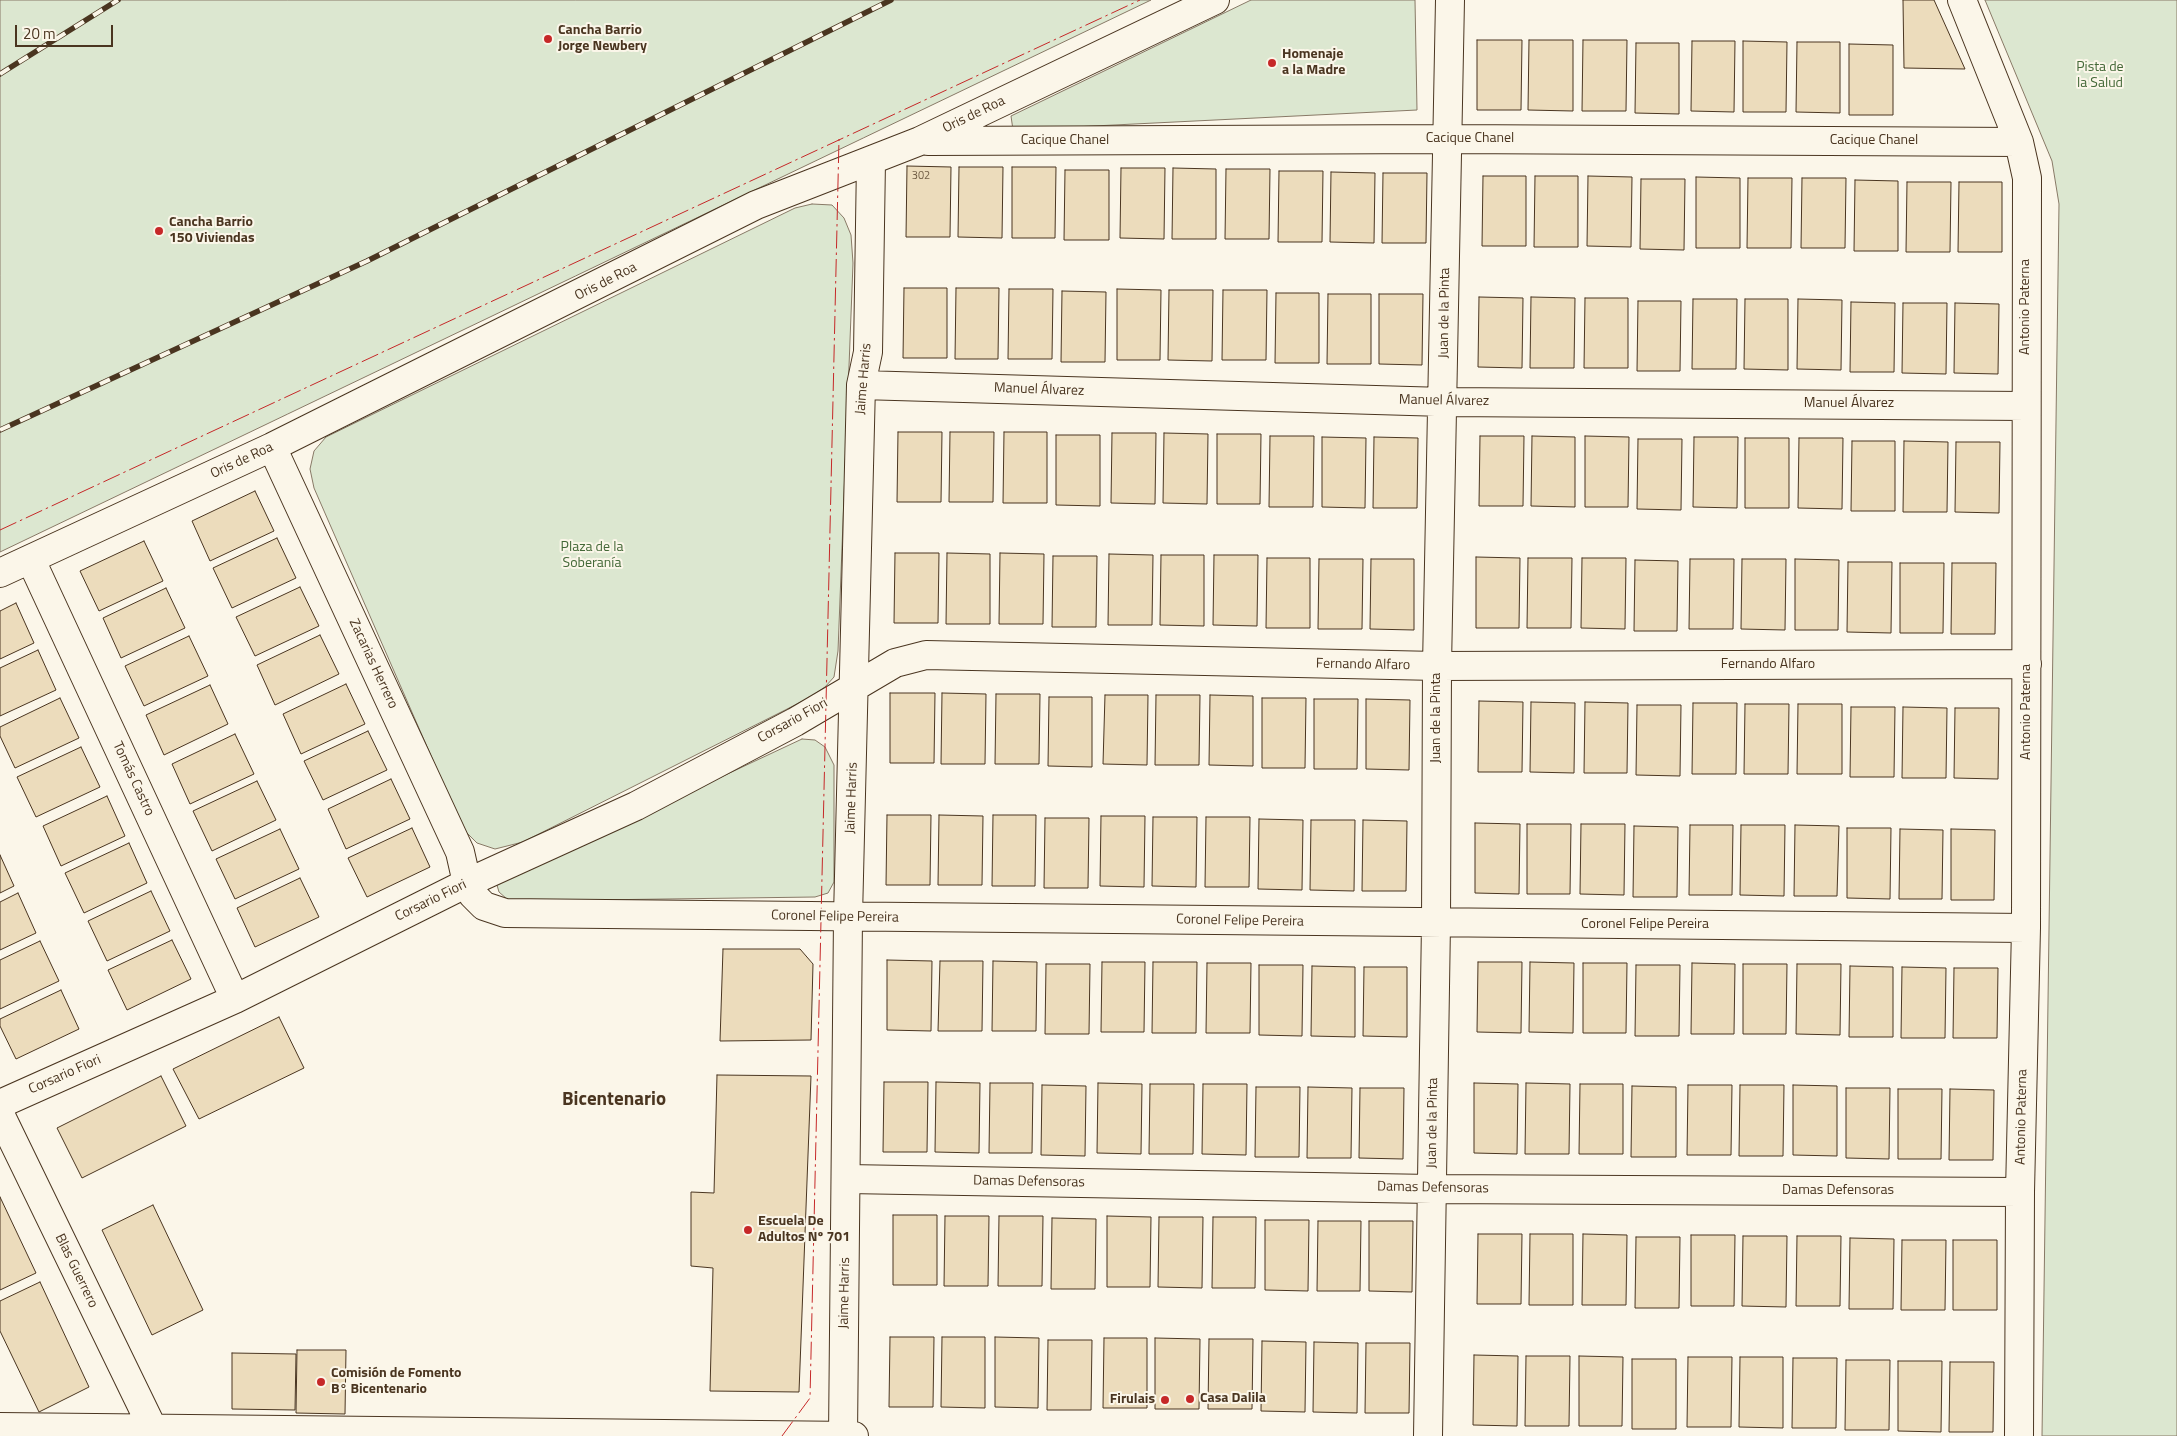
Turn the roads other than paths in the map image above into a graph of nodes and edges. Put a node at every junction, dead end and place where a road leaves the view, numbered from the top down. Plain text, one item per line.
1 (1215, 0) edge
2 (1450, 0) edge
3 (1962, 0) edge
4 (1448, 139) junction
5 (920, 141) junction
6 (2019, 142) junction
7 (871, 161) junction
8 (861, 384) junction
9 (1444, 402) junction
10 (2026, 406) junction
11 (272, 447) junction
12 (31, 560) junction
13 (0, 574) edge
14 (2027, 664) junction
15 (1437, 666) junction
16 (855, 686) junction
17 (467, 883) junction
18 (848, 917) junction
19 (1436, 923) junction
20 (2026, 928) junction
21 (235, 999) junction
22 (0, 1104) edge
23 (0, 1114) edge
24 (846, 1178) junction
25 (1432, 1189) junction
26 (2020, 1192) junction
27 (0, 1427) edge
28 (153, 1429) junction
29 (116, 1432) edge
30 (228, 1433) edge
31 (843, 1436) edge
32 (854, 1436) edge
33 (1428, 1436) edge
34 (2019, 1436) edge

1 - 5 street, Oris de Roa
2 - 4 street, Juan de la Pinta
3 - 6 street, Antonio Paterna
4 - 5 street, Cacique Chanel
4 - 6 street, Cacique Chanel
4 - 9 street, Juan de la Pinta
5 - 7 street, Oris de Roa
6 - 10 street, Antonio Paterna
7 - 8 street, Jaime Harris
7 - 11 street, Oris de Roa
8 - 9 street, Manuel Álvarez
8 - 16 street, Jaime Harris
9 - 10 street, Manuel Álvarez
9 - 15 street, Juan de la Pinta
10 - 14 street, Antonio Paterna
11 - 12 street, Oris de Roa
11 - 17 street, Zacarias Herrero
12 - 13 street, Oris de Roa
12 - 21 street, Tomás Castro
14 - 15 street, Fernando Alfaro
14 - 20 street, Antonio Paterna
15 - 16 street, Fernando Alfaro
15 - 19 street, Juan de la Pinta
16 - 17 street, Corsario Fiori
16 - 18 street, Jaime Harris
17 - 18 street, Coronel Felipe Pereira
17 - 21 street, Corsario Fiori
18 - 19 street, Coronel Felipe Pereira
18 - 24 street, Jaime Harris
19 - 20 street, Coronel Felipe Pereira
19 - 25 street, Juan de la Pinta
20 - 26 street, Antonio Paterna
21 - 22 street, Corsario Fiori
23 - 28 street, Blas Guerrero
24 - 25 street, Damas Defensoras
24 - 31 street, Jaime Harris
25 - 26 street, Damas Defensoras
25 - 33 street, Juan de la Pinta
26 - 34 street, Antonio Paterna
27 - 29 street
28 - 29 street
28 - 30 street
30 - 31 street
31 - 32 street

